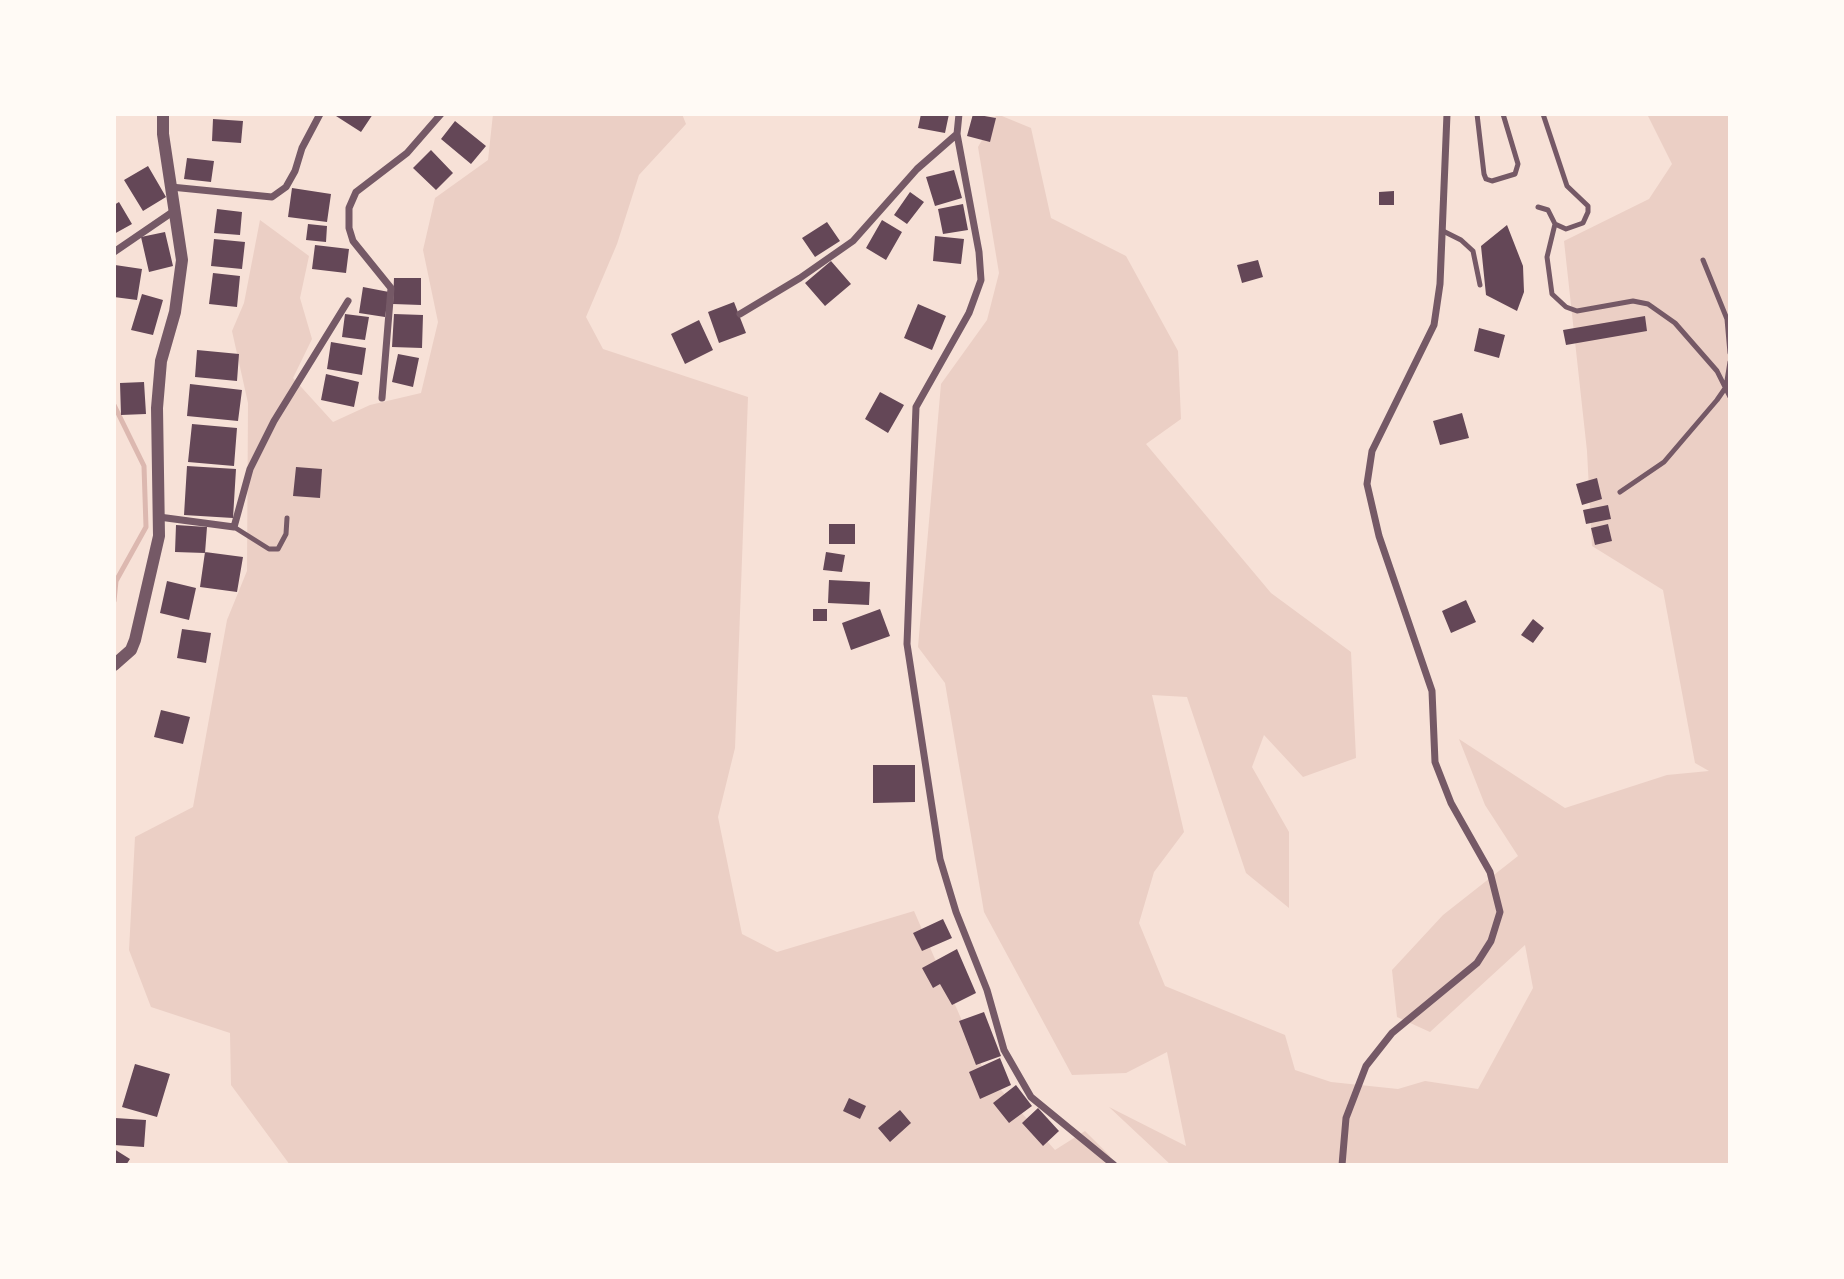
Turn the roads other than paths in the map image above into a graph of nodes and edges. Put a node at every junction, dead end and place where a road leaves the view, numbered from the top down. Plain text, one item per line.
1 (163, 114) edge
2 (320, 114) edge
3 (441, 114) edge
4 (959, 114) edge
5 (1447, 114) edge
6 (1477, 114) edge
7 (1503, 114) edge
8 (1544, 114) edge
9 (957, 134) junction
10 (170, 187) junction
11 (1538, 207) dead end
12 (175, 211) junction
13 (1555, 224) junction
14 (1443, 231) junction
15 (116, 250) edge
16 (1703, 260) dead end
17 (1480, 285) dead end
18 (348, 301) dead end
19 (740, 314) dead end
20 (1730, 354) edge
21 (1730, 362) edge
22 (1726, 387) junction
23 (1730, 397) edge
24 (382, 398) dead end
25 (1620, 492) dead end
26 (159, 517) junction
27 (287, 518) dead end
28 (234, 527) junction
29 (114, 665) edge
30 (1114, 1165) edge
31 (1342, 1165) edge

1 - 10 street
2 - 10 street
3 - 24 street
4 - 9 street
5 - 14 street
6 - 7 lane
8 - 13 lane
9 - 19 street
9 - 30 street
10 - 12 street
11 - 13 lane
12 - 15 street
12 - 26 street
13 - 22 lane
14 - 17 lane
14 - 31 street
16 - 20 lane
18 - 28 street
21 - 22 lane
22 - 23 lane
22 - 25 lane
26 - 28 street
26 - 29 street
27 - 28 lane

